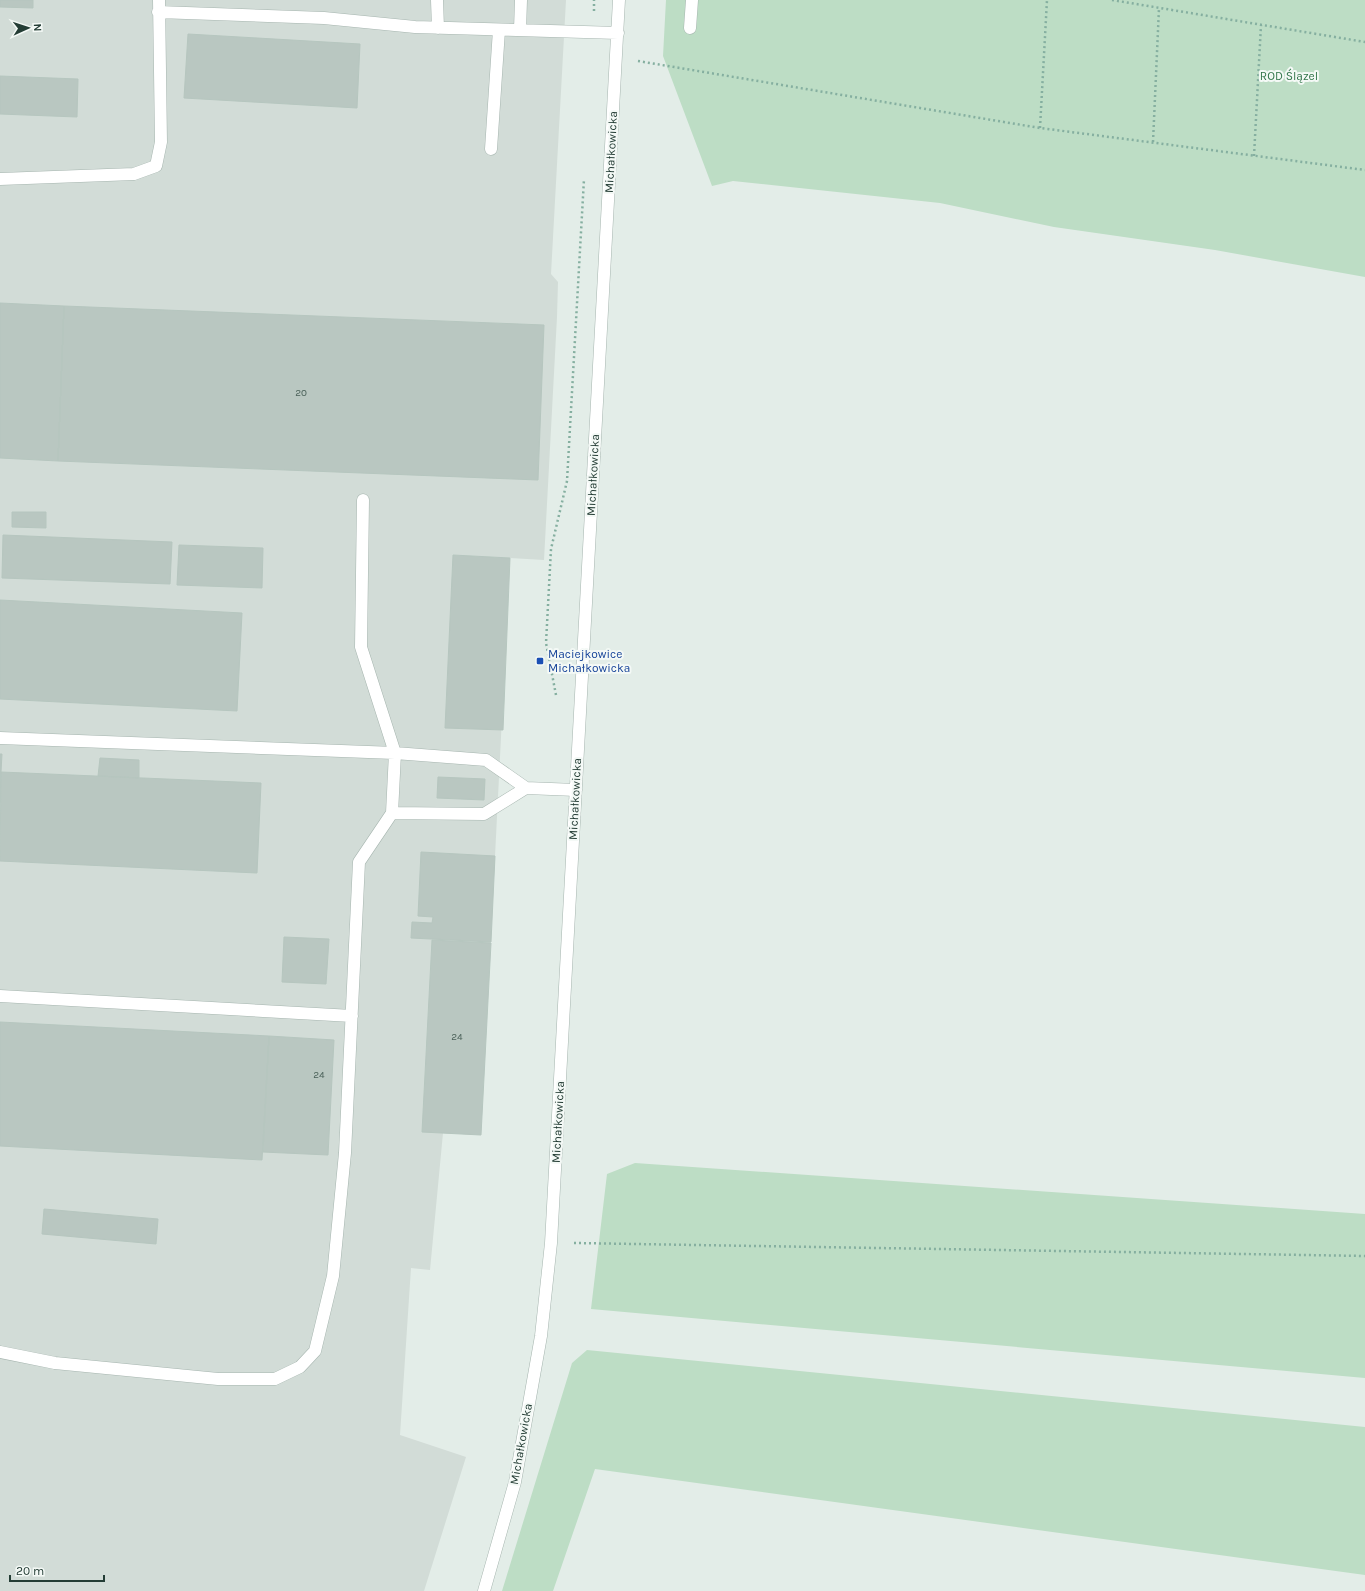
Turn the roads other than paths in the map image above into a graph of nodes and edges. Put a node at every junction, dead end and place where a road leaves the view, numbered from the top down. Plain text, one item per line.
1 (437, 0) edge
2 (521, 0) edge
3 (619, 0) edge
4 (692, 0) edge
5 (159, 6) edge
6 (438, 28) junction
7 (690, 28) dead end
8 (499, 30) junction
9 (520, 30) junction
10 (618, 33) junction
11 (491, 149) dead end
12 (0, 179) edge
13 (363, 500) dead end
14 (0, 738) edge
15 (395, 753) junction
16 (526, 788) junction
17 (576, 790) junction
18 (392, 813) junction
19 (0, 996) edge
20 (352, 1016) junction
21 (0, 1352) edge
22 (484, 1591) edge

1 - 6 street
2 - 9 street
3 - 10 street, Michałkowicka
4 - 7 street
5 - 6 street
5 - 12 street
6 - 8 street
8 - 9 street
8 - 11 street
9 - 10 street
10 - 17 street, Michałkowicka
13 - 15 street
14 - 15 street
15 - 16 street
15 - 18 street
16 - 17 street
16 - 18 street
17 - 22 street, Michałkowicka
18 - 20 street
19 - 20 street
20 - 21 street

